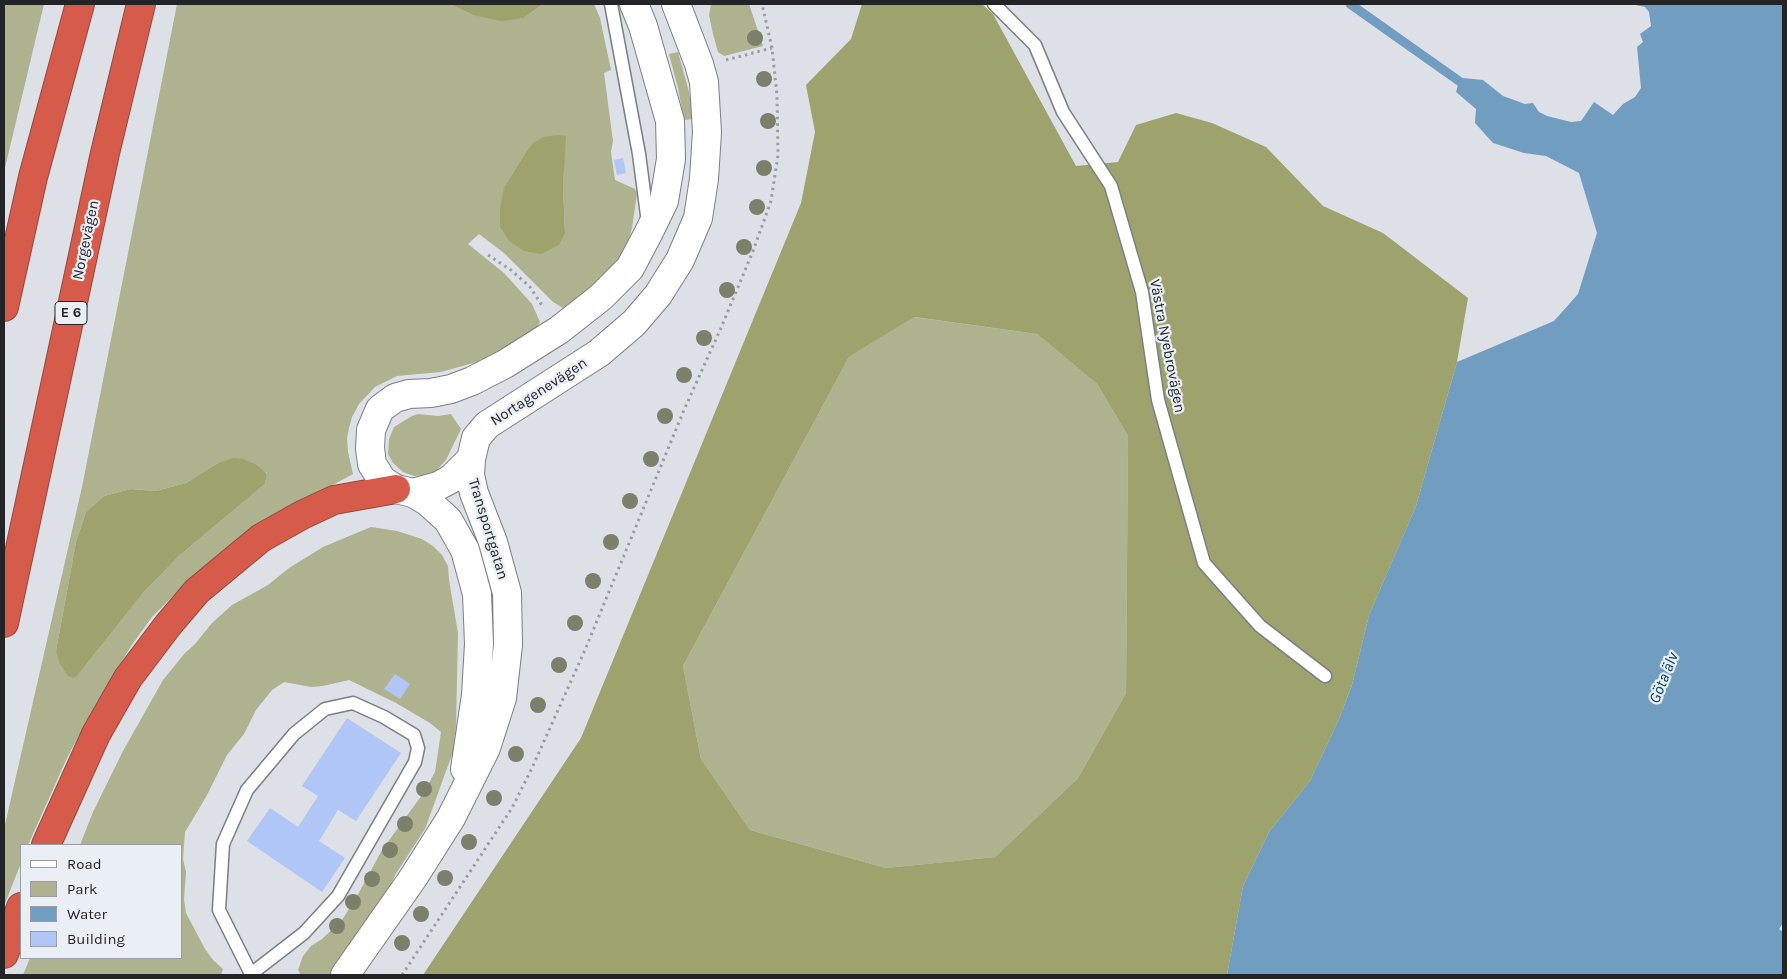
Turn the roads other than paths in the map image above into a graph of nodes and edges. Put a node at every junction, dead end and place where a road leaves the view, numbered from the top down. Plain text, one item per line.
1 (80, 4) edge
2 (142, 4) edge
3 (611, 4) edge
4 (634, 4) edge
5 (676, 4) edge
6 (994, 4) edge
7 (649, 232) junction
8 (4, 308) edge
9 (471, 459) junction
10 (405, 491) junction
11 (4, 624) edge
12 (1325, 676) dead end
13 (460, 800) junction
14 (46, 844) edge
15 (20, 910) edge
16 (4, 954) edge
17 (252, 975) edge
18 (345, 975) edge

1 - 8 highway
2 - 11 highway, Norgevägen / E 6
3 - 7 lane
4 - 7 street
5 - 9 street, Nortagenevägen
6 - 12 lane, Västra Nyebrovägen
7 - 10 street
9 - 10 street, Nortagenevägen
9 - 13 street, Transportgatan
10 - 13 street, Transportgatan
10 - 14 highway
13 - 18 street, Transportgatan
15 - 16 highway
17 - 17 lane

